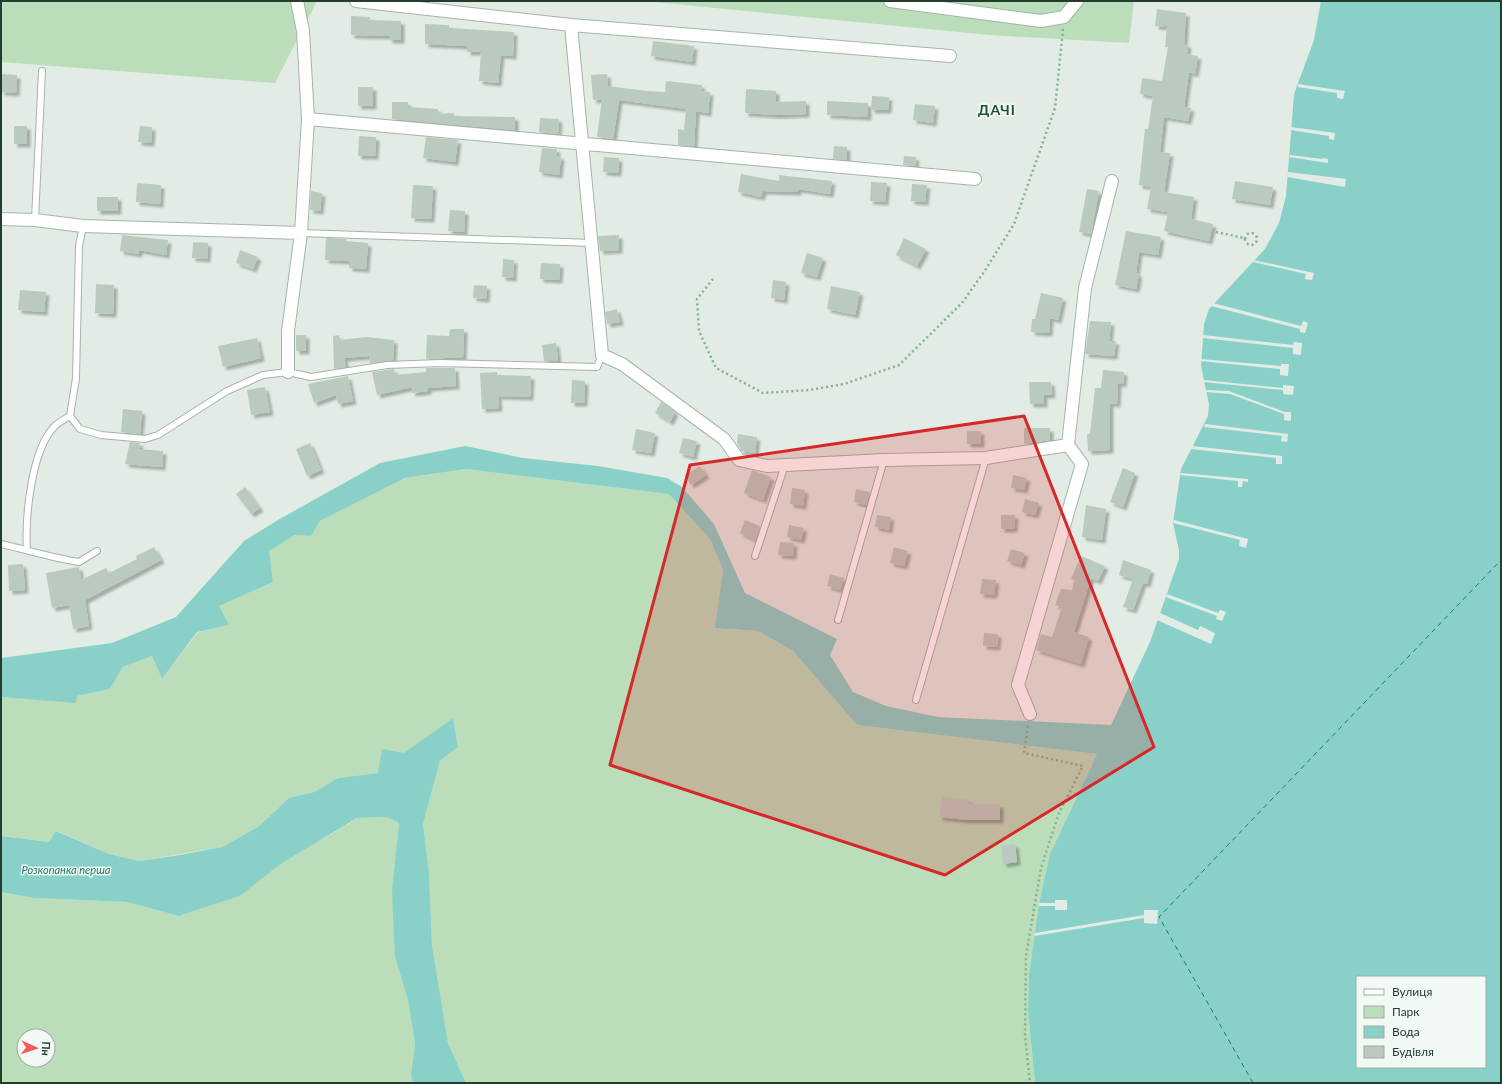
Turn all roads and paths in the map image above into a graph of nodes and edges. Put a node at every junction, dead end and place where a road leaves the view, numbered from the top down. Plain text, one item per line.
1 (297, 1) edge
2 (356, 1) edge
3 (890, 1) edge
4 (1077, 1) edge
5 (1064, 17) junction
6 (571, 25) junction
7 (950, 56) dead end
8 (42, 71) dead end
9 (308, 119) junction
10 (583, 143) junction
11 (975, 179) dead end
12 (1112, 181) dead end
13 (1, 219) edge
14 (35, 220) junction
15 (83, 226) junction
16 (1216, 232) dead end
17 (300, 233) junction
18 (1244, 238) junction
19 (592, 243) junction
20 (713, 279) dead end
21 (602, 355) junction
22 (288, 372) junction
23 (70, 416) junction
24 (1068, 445) junction
25 (986, 458) junction
26 (884, 460) junction
27 (785, 465) junction
28 (1, 544) edge
29 (28, 550) junction
30 (97, 551) dead end
31 (755, 556) dead end
32 (838, 620) dead end
33 (916, 700) dead end
34 (1030, 714) joint
35 (1030, 1083) edge

1 - 9 street
2 - 6 street
3 - 5 street
4 - 5 street
5 - 20 path
6 - 7 street
6 - 10 street
8 - 14 lane
9 - 10 street
9 - 17 street
10 - 11 street
10 - 19 street
12 - 24 street
13 - 14 street
14 - 15 street
15 - 17 street
15 - 23 lane
16 - 18 path
17 - 19 lane
17 - 22 street
18 - 18 path
19 - 21 street
21 - 22 lane
21 - 27 street
22 - 23 lane
23 - 29 lane
24 - 25 street
24 - 34 street
25 - 26 street
25 - 33 lane
26 - 27 street
26 - 32 lane
27 - 31 lane
28 - 29 lane
29 - 30 lane
34 - 35 path

